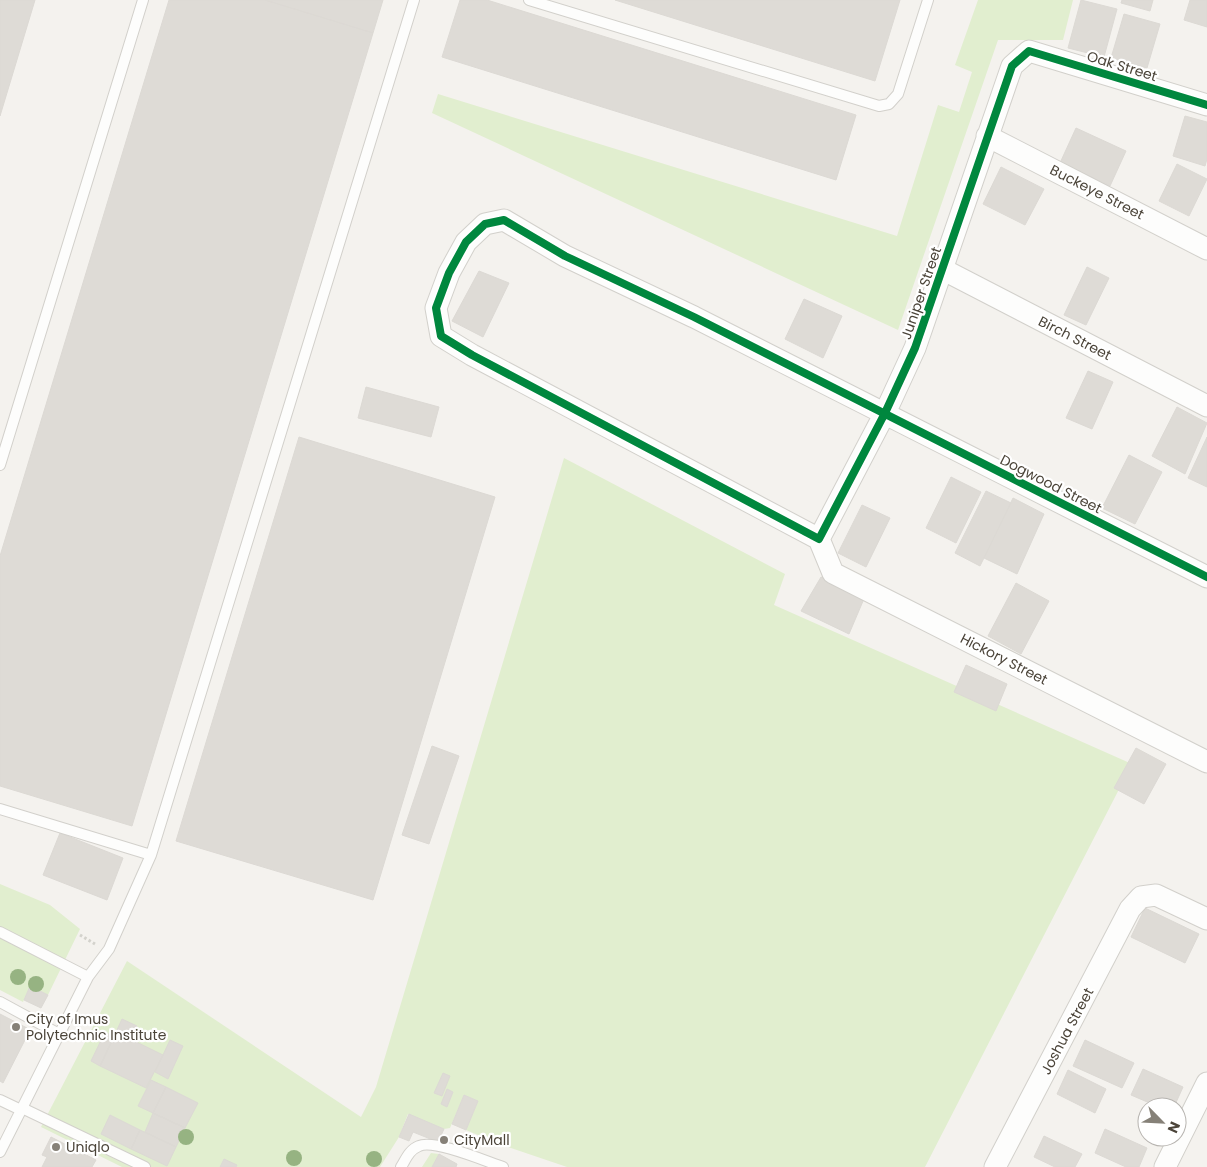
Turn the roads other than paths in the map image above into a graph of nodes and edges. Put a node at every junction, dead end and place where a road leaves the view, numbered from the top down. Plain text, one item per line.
1 (143, 0) edge
2 (414, 0) edge
3 (529, 0) edge
4 (928, 0) edge
5 (1030, 51) joint
6 (1207, 105) edge
7 (987, 136) junction
8 (1207, 249) edge
9 (942, 270) junction
10 (1207, 406) edge
11 (885, 413) junction
12 (0, 465) edge
13 (820, 539) junction
14 (1207, 577) edge
15 (1207, 762) edge
16 (0, 809) edge
17 (151, 855) junction
18 (1207, 919) edge
19 (0, 932) edge
20 (88, 977) junction
21 (0, 1002) edge
22 (59, 1034) junction
23 (1207, 1083) edge
24 (0, 1100) edge
25 (22, 1109) junction
26 (0, 1152) edge
27 (145, 1167) edge
28 (401, 1167) edge
29 (503, 1167) edge
30 (995, 1167) edge
31 (1165, 1167) edge

1 - 12 lane
2 - 17 lane
3 - 4 lane
5 - 6 street, Oak Street
5 - 7 street, Juniper Street
7 - 8 street, Buckeye Street
7 - 9 street, Juniper Street
9 - 10 street, Birch Street
9 - 11 street, Juniper Street
11 - 13 street, Juniper Street
11 - 13 street, Dogwood Street
11 - 14 street, Dogwood Street
13 - 15 street, Hickory Street
16 - 17 lane
17 - 20 lane
18 - 30 street, Joshua Street
19 - 20 lane
20 - 22 lane
21 - 22 lane
22 - 25 lane
23 - 31 street
24 - 25 lane
25 - 26 lane
25 - 27 lane
28 - 29 lane

